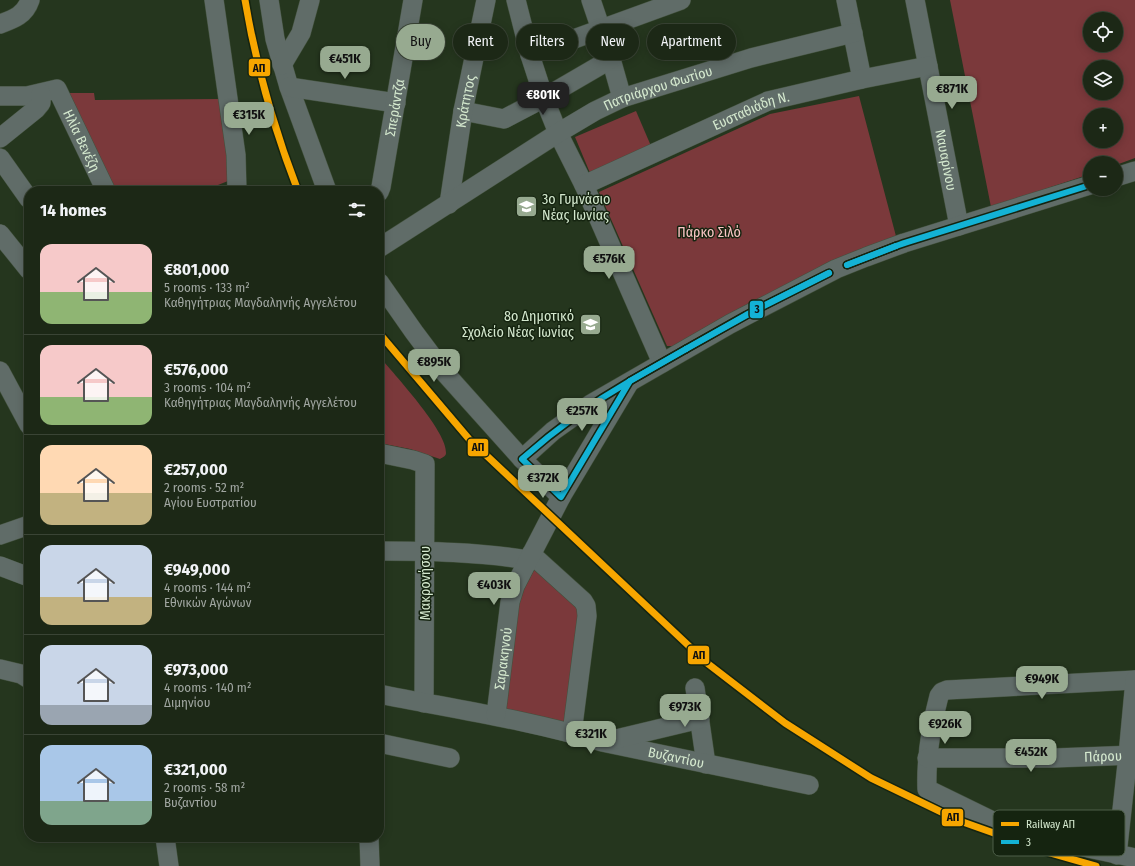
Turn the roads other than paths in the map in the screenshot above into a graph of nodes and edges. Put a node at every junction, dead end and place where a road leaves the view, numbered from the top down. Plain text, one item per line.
1 (30, 0) edge
2 (214, 0) edge
3 (269, 0) edge
4 (310, 0) edge
5 (413, 0) edge
6 (486, 0) edge
7 (516, 0) edge
8 (591, 0) edge
9 (681, 0) edge
10 (846, 0) edge
11 (915, 0) edge
12 (0, 24) edge
13 (522, 24) edge
14 (599, 24) edge
15 (615, 24) edge
16 (852, 33) junction
17 (532, 60) edge
18 (609, 60) edge
19 (611, 60) edge
20 (282, 65) junction
21 (928, 66) junction
22 (862, 78) junction
23 (289, 87) junction
24 (49, 91) junction
25 (0, 96) edge
26 (544, 98) junction
27 (622, 98) junction
28 (396, 103) junction
29 (463, 111) junction
30 (558, 133) junction
31 (0, 138) edge
32 (0, 158) edge
33 (1135, 171) edge
34 (1123, 175) edge
35 (584, 185) junction
36 (103, 186) edge
37 (237, 186) edge
38 (325, 186) edge
39 (381, 186) edge
40 (1083, 187) edge
41 (24, 192) edge
42 (449, 204) junction
43 (959, 226) junction
44 (0, 234) edge
45 (384, 245) edge
46 (24, 264) edge
47 (384, 289) edge
48 (662, 363) junction
49 (0, 372) edge
50 (630, 381) junction
51 (24, 416) edge
52 (384, 454) edge
53 (522, 459) junction
54 (561, 498) junction
55 (24, 527) edge
56 (0, 535) edge
57 (384, 551) edge
58 (424, 551) junction
59 (529, 557) junction
60 (0, 566) edge
61 (24, 574) edge
62 (0, 669) edge
63 (24, 676) edge
64 (1135, 680) edge
65 (695, 688) dead end
66 (384, 695) edge
67 (424, 703) junction
68 (496, 715) junction
69 (700, 719) junction
70 (572, 733) junction
71 (602, 742) junction
72 (384, 744) edge
73 (1132, 755) edge
74 (450, 758) dead end
75 (927, 758) junction
76 (706, 764) junction
77 (809, 785) dead end
78 (993, 821) edge
79 (166, 842) edge
80 (369, 842) edge
81 (1126, 857) edge
82 (169, 866) edge
83 (370, 866) edge

1 - 12 street
2 - 37 street
3 - 20 street
4 - 20 street
5 - 28 street, Σπεράντζα
6 - 29 street, Κράτητος
7 - 13 street
8 - 14 street
9 - 15 street
10 - 16 street
11 - 21 street, Ναυαρίνου
16 - 22 street
16 - 27 street, Πατριάρχου Φωτίου
17 - 26 street
18 - 26 street
19 - 27 street
20 - 23 street
21 - 22 street, Ευσταθιάδη Ν.
21 - 43 street, Ναυαρίνου
22 - 35 street, Ευσταθιάδη Ν.
23 - 28 street
23 - 38 street
24 - 25 street
24 - 31 street
24 - 36 street, Ηλία Βενέζη
26 - 29 street
26 - 30 street
27 - 30 street, Πατριάρχου Φωτίου
28 - 39 street, Σπεράντζα
29 - 42 street, Κράτητος
30 - 35 street
30 - 42 street, Πατριάρχου Φωτίου
32 - 41 street
33 - 34 street
35 - 48 street
40 - 43 street
42 - 45 street, Πατριάρχου Φωτίου
43 - 48 street
44 - 46 street
47 - 53 street
48 - 50 street
49 - 51 street
50 - 53 street
50 - 54 street, Σαρακηνού
52 - 58 street, Μακρονήσου
53 - 54 street
54 - 59 street, Σαρακηνού
55 - 56 street
57 - 58 street
58 - 59 street
58 - 67 street, Μακρονήσου
59 - 68 street, Σαρακηνού
59 - 70 street
60 - 61 street
62 - 63 street
64 - 73 street
64 - 75 street
65 - 69 street
66 - 67 street, Βυζαντίου
67 - 68 street, Βυζαντίου
68 - 70 street, Βυζαντίου
69 - 71 street
69 - 76 street
70 - 71 street, Βυζαντίου
71 - 76 street, Βυζαντίου
72 - 74 street
73 - 75 street, Πάρου
73 - 81 street
75 - 78 street
76 - 77 street, Βυζαντίου
79 - 82 street
80 - 83 street

